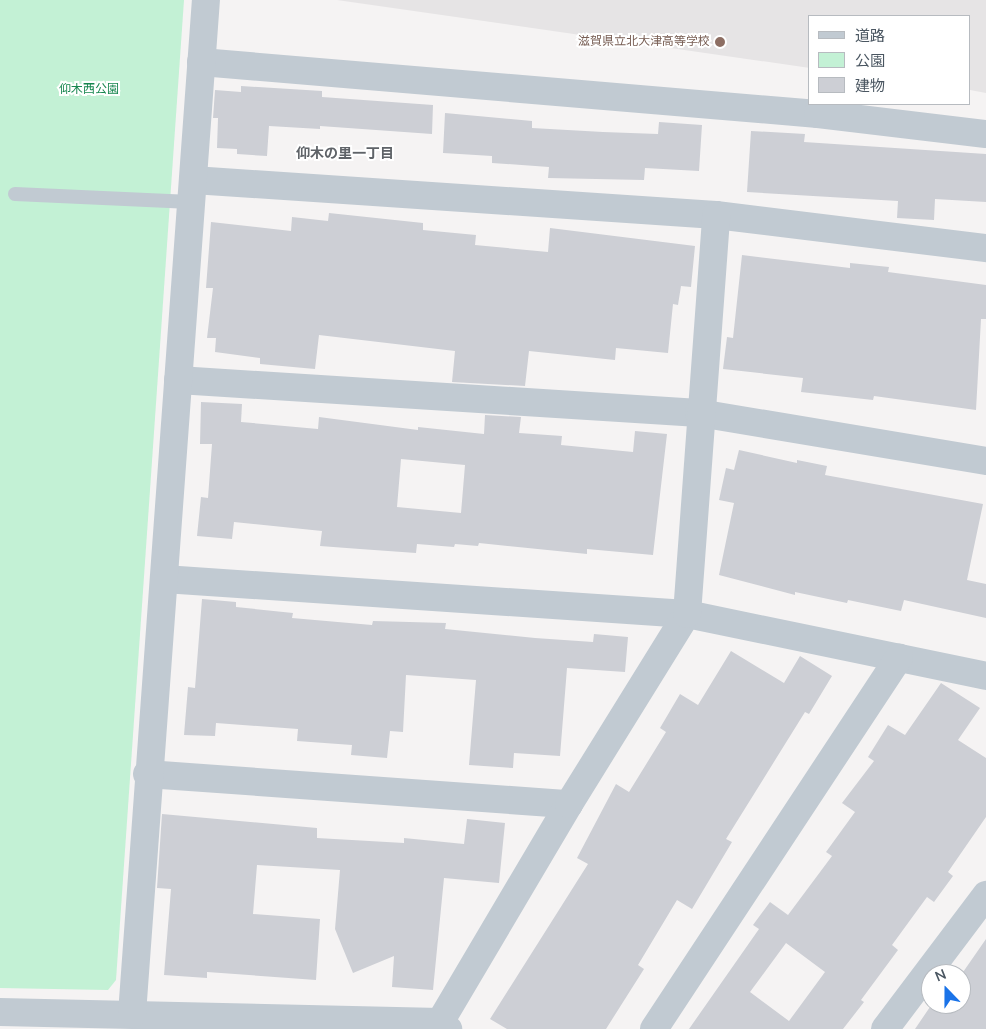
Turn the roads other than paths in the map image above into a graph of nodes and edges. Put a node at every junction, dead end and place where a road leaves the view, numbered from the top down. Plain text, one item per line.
1 (206, 0) edge
2 (201, 62) junction
3 (986, 134) edge
4 (192, 191) junction
5 (15, 194) dead end
6 (716, 215) junction
7 (986, 248) edge
8 (178, 380) junction
9 (699, 413) junction
10 (986, 460) edge
11 (164, 579) junction
12 (687, 614) junction
13 (899, 658) junction
14 (986, 676) edge
15 (147, 774) junction
16 (569, 804) junction
17 (986, 895) edge
18 (0, 1012) edge
19 (132, 1014) junction
20 (441, 1027) edge
21 (654, 1029) edge
22 (885, 1029) edge

1 - 2 street
2 - 3 street
2 - 4 street
4 - 5 lane
4 - 6 street
4 - 8 street
6 - 7 street
6 - 9 street
8 - 9 street
8 - 11 street
9 - 10 street
9 - 12 street
11 - 12 street
11 - 15 street
12 - 13 street
12 - 16 street
13 - 14 street
13 - 21 street
15 - 16 street
15 - 19 street
16 - 20 street
17 - 22 street
18 - 19 street
19 - 20 street

